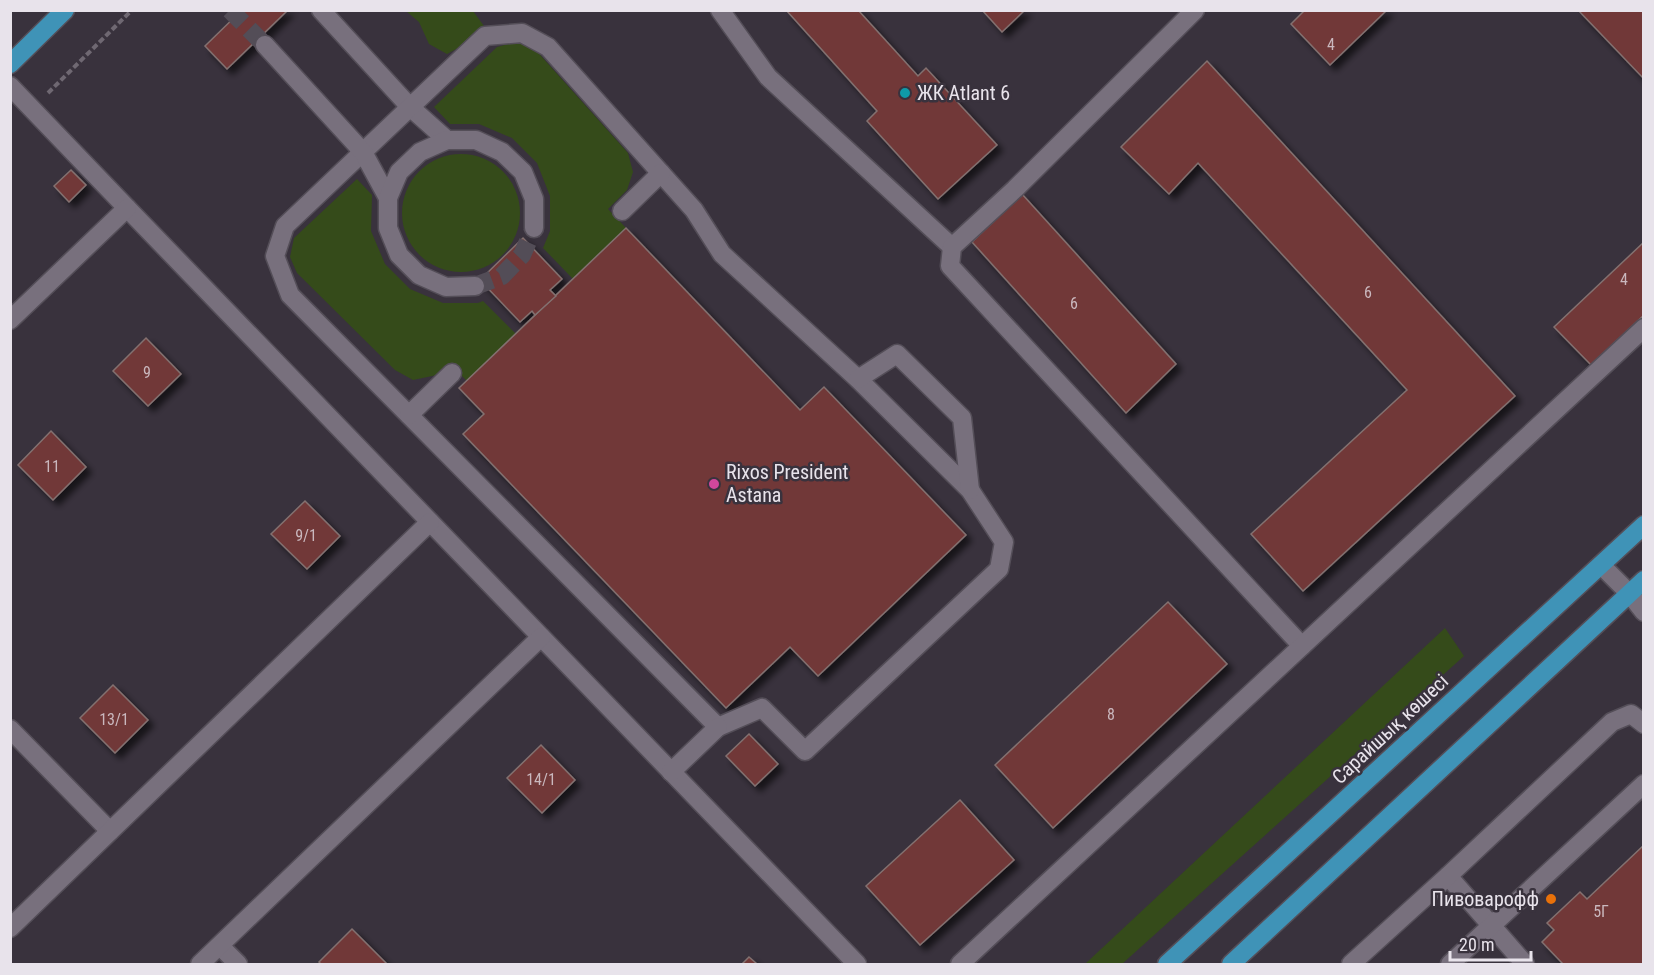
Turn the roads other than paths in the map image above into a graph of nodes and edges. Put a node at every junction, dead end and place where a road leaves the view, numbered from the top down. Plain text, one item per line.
1 (65, 10) edge
2 (321, 10) edge
3 (720, 10) edge
4 (1195, 10) edge
5 (265, 45) tunnel mouth
6 (10, 64) edge
7 (10, 86) edge
8 (410, 107) junction
9 (447, 140) junction
10 (363, 152) junction
11 (661, 174) junction
12 (388, 198) junction
13 (127, 208) junction
14 (622, 211) dead end
15 (534, 228) tunnel mouth
16 (952, 247) junction
17 (475, 286) tunnel mouth
18 (10, 320) edge
19 (1644, 328) edge
20 (452, 373) dead end
21 (858, 379) junction
22 (409, 415) junction
23 (970, 490) junction
24 (430, 522) junction
25 (1644, 525) edge
26 (1601, 565) junction
27 (1644, 580) edge
28 (1629, 593) junction
29 (1644, 612) edge
30 (541, 637) junction
31 (1302, 646) junction
32 (1644, 724) edge
33 (718, 727) junction
34 (10, 729) edge
35 (671, 772) junction
36 (1644, 784) edge
37 (110, 831) junction
38 (1448, 876) junction
39 (1491, 926) junction
40 (10, 928) edge
41 (220, 946) junction
42 (200, 964) edge
43 (237, 964) edge
44 (857, 964) edge
45 (960, 964) edge
46 (1167, 964) edge
47 (1231, 964) edge
48 (1351, 964) edge
49 (1450, 964) edge
50 (1525, 964) edge

1 - 6 main road
2 - 8 street
3 - 16 street
4 - 16 street
5 - 10 street
7 - 13 street
8 - 9 street
8 - 10 street
8 - 11 street
9 - 12 street
9 - 15 street
10 - 12 street
10 - 22 street
11 - 14 street
11 - 21 street
12 - 17 street
13 - 18 street
13 - 24 street
16 - 31 street
19 - 31 street
20 - 22 street
21 - 23 street
21 - 23 street
22 - 33 street
23 - 33 street
24 - 30 street
24 - 37 street
25 - 26 main road, Сарайшық көшесі
26 - 28 street
26 - 46 main road, Сарайшық көшесі
27 - 28 main road
28 - 29 street
28 - 47 main road
30 - 35 street
30 - 41 street
31 - 45 street
32 - 38 street
33 - 35 street
34 - 37 street
35 - 44 street
36 - 39 street
37 - 40 street
38 - 39 street
38 - 48 street
39 - 49 street
39 - 50 street
41 - 42 street
41 - 43 street

